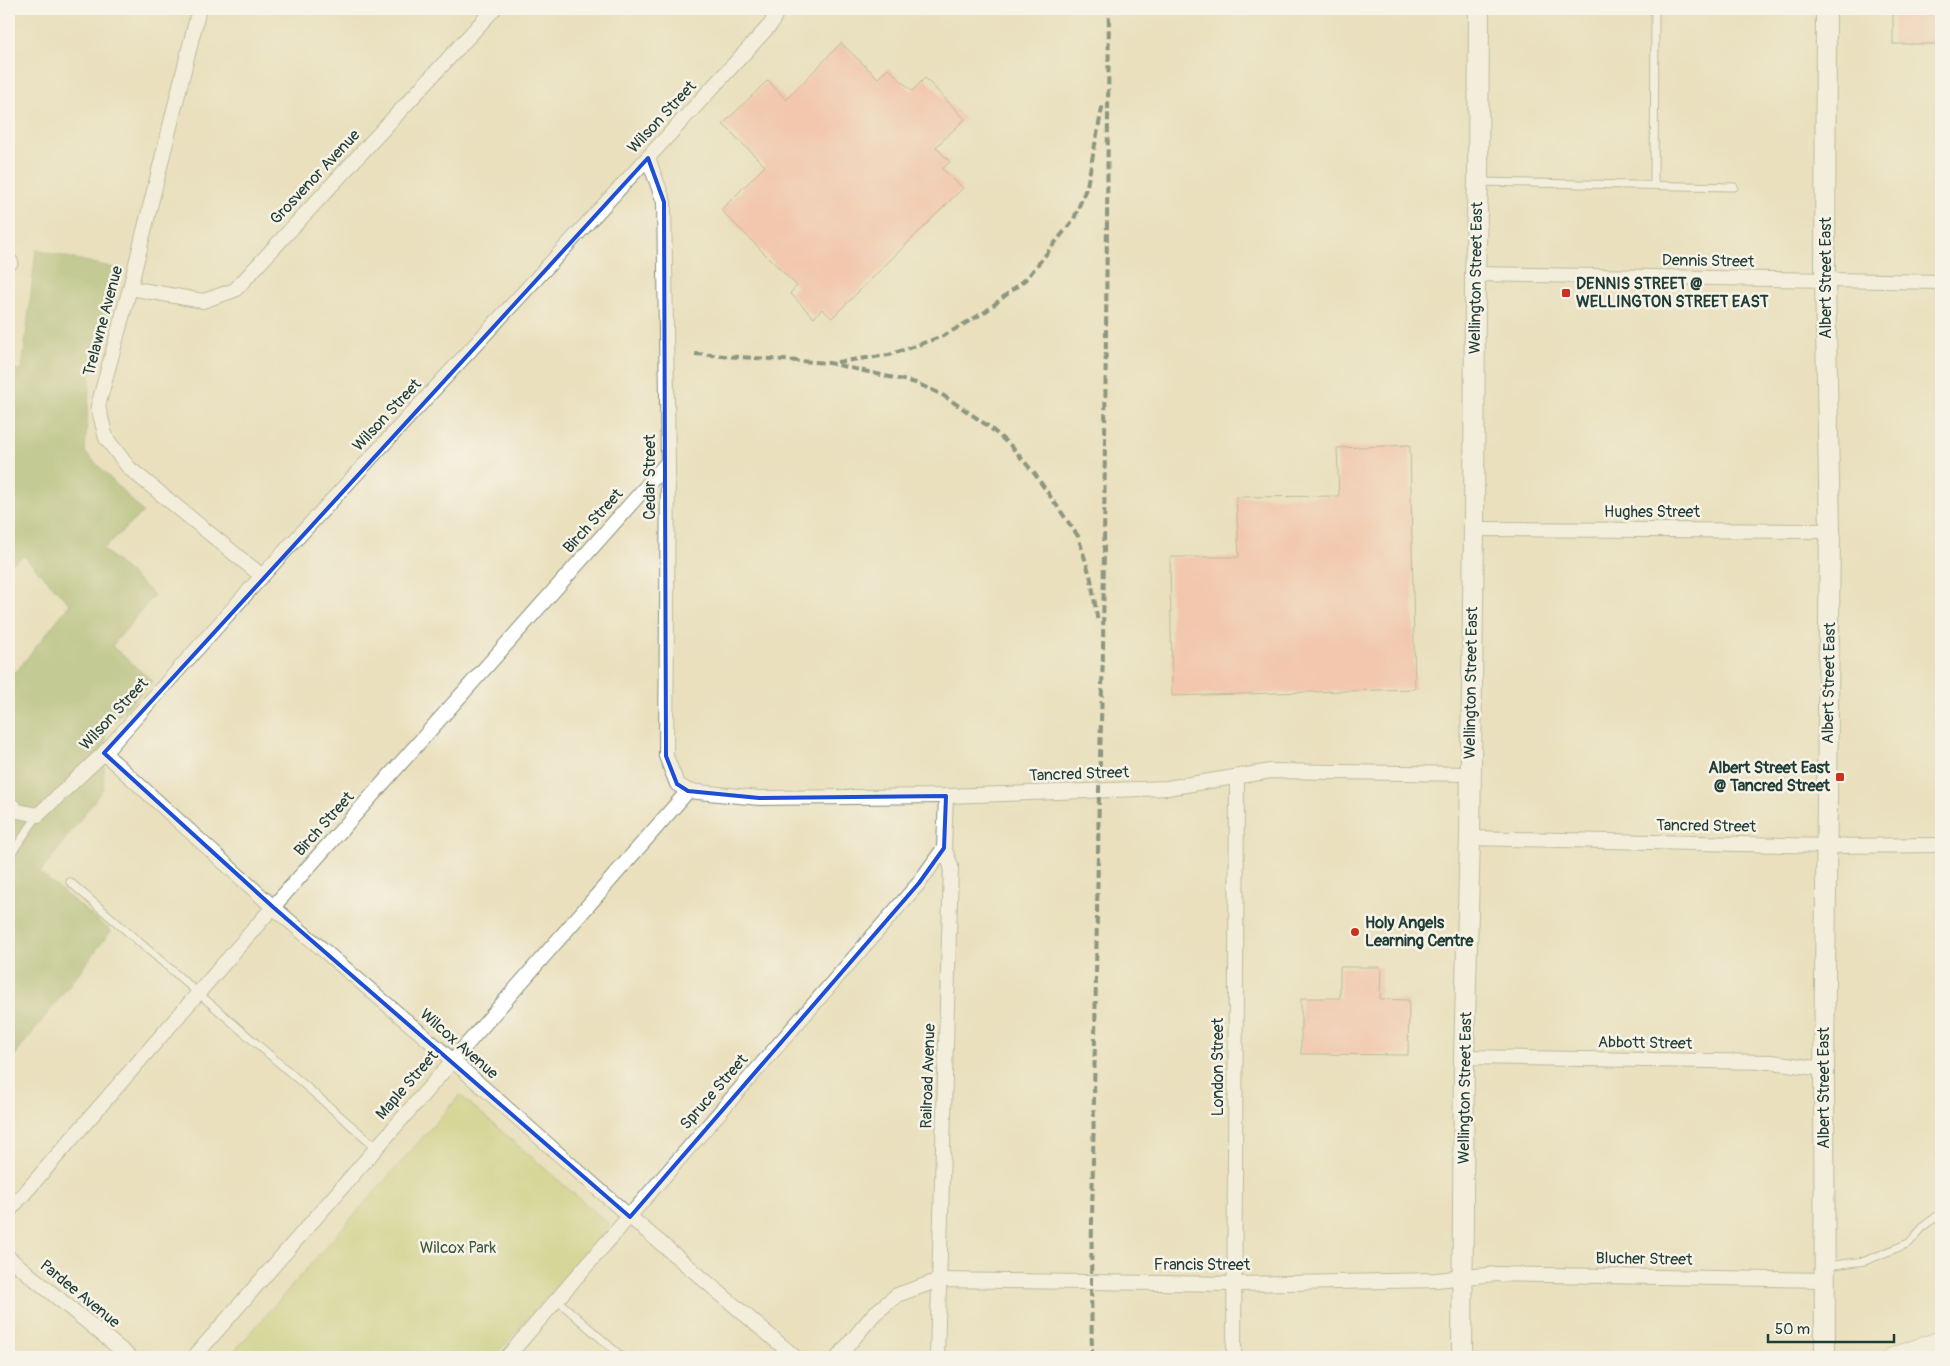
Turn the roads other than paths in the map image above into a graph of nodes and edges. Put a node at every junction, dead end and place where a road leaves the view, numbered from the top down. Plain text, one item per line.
1 (199, 9) edge
2 (494, 9) edge
3 (778, 9) edge
4 (1479, 9) edge
5 (1655, 9) edge
6 (1826, 9) edge
7 (648, 158) junction
8 (1478, 182) junction
9 (1654, 185) junction
10 (1734, 186) dead end
11 (1475, 274) junction
12 (1825, 280) junction
13 (1941, 282) edge
14 (130, 288) junction
15 (668, 462) junction
16 (1474, 529) junction
17 (1830, 531) junction
18 (262, 576) junction
19 (104, 753) junction
20 (1470, 774) junction
21 (1237, 777) junction
22 (688, 791) junction
23 (946, 796) junction
24 (9, 803) edge
25 (38, 815) junction
26 (1470, 838) junction
27 (1941, 845) edge
28 (1827, 846) junction
29 (944, 848) junction
30 (9, 856) edge
31 (70, 882) dead end
32 (273, 907) junction
33 (199, 993) junction
34 (1464, 1058) junction
35 (452, 1060) junction
36 (1824, 1069) junction
37 (376, 1148) junction
38 (9, 1211) edge
39 (1941, 1213) edge
40 (630, 1217) junction
41 (9, 1258) edge
42 (1823, 1273) junction
43 (1463, 1277) junction
44 (939, 1280) junction
45 (1235, 1284) junction
46 (557, 1300) junction
47 (1938, 1343) edge
48 (130, 1357) edge
49 (194, 1357) edge
50 (507, 1357) edge
51 (622, 1357) edge
52 (795, 1357) edge
53 (838, 1357) edge
54 (937, 1357) edge
55 (1234, 1357) edge
56 (1462, 1357) edge
57 (1825, 1357) edge
58 (1892, 1357) edge

1 - 14 street, Trelawne Avenue
2 - 14 street, Grosvenor Avenue
3 - 7 street, Wilson Street
4 - 8 main road, Wellington Street East
5 - 9 lane
6 - 12 main road, Albert Street East
7 - 15 street, Cedar Street
7 - 18 street, Wilson Street
8 - 9 lane
8 - 11 main road, Wellington Street East
9 - 10 lane
11 - 12 street, Dennis Street
11 - 16 main road, Wellington Street East
12 - 13 street, Dennis Street
12 - 17 main road, Albert Street East
14 - 18 street, Trelawne Avenue
15 - 22 street, Cedar Street
15 - 32 street, Birch Street
16 - 17 street, Hughes Street
16 - 20 main road, Wellington Street East
17 - 28 main road, Albert Street East
18 - 19 street, Wilson Street
19 - 25 street, Wilson Street
19 - 32 street, Wilcox Avenue
20 - 21 street, Tancred Street
20 - 26 main road, Wellington Street East
21 - 23 street, Tancred Street
21 - 45 street, London Street
22 - 23 street, Tancred Street
22 - 35 street, Maple Street
23 - 29 street, Railroad Avenue
24 - 25 street
25 - 30 lane
26 - 28 street, Tancred Street
26 - 34 main road, Wellington Street East
27 - 28 street, Tancred Street
28 - 36 main road, Albert Street East
29 - 40 street, Spruce Street
29 - 44 street, Railroad Avenue
31 - 33 lane
32 - 33 street, Birch Street
32 - 35 street, Wilcox Avenue
33 - 37 lane
33 - 38 street, Birch Street
34 - 36 street, Abbott Street
34 - 43 main road, Wellington Street East
35 - 37 street, Maple Street
35 - 40 street, Wilcox Avenue
36 - 42 main road, Albert Street East
37 - 49 street, Maple Street
39 - 42 lane
40 - 46 street, Spruce Street
40 - 52 street, Wilcox Avenue
41 - 48 street, Pardee Avenue
42 - 43 street, Blucher Street
42 - 57 main road, Albert Street East
43 - 45 street, Francis Street
43 - 56 main road, Wellington Street East
44 - 45 street, Francis Street
44 - 53 street
44 - 54 street, Railroad Avenue
45 - 55 street, London Street
46 - 50 street, Spruce Street
46 - 51 lane
47 - 58 street

